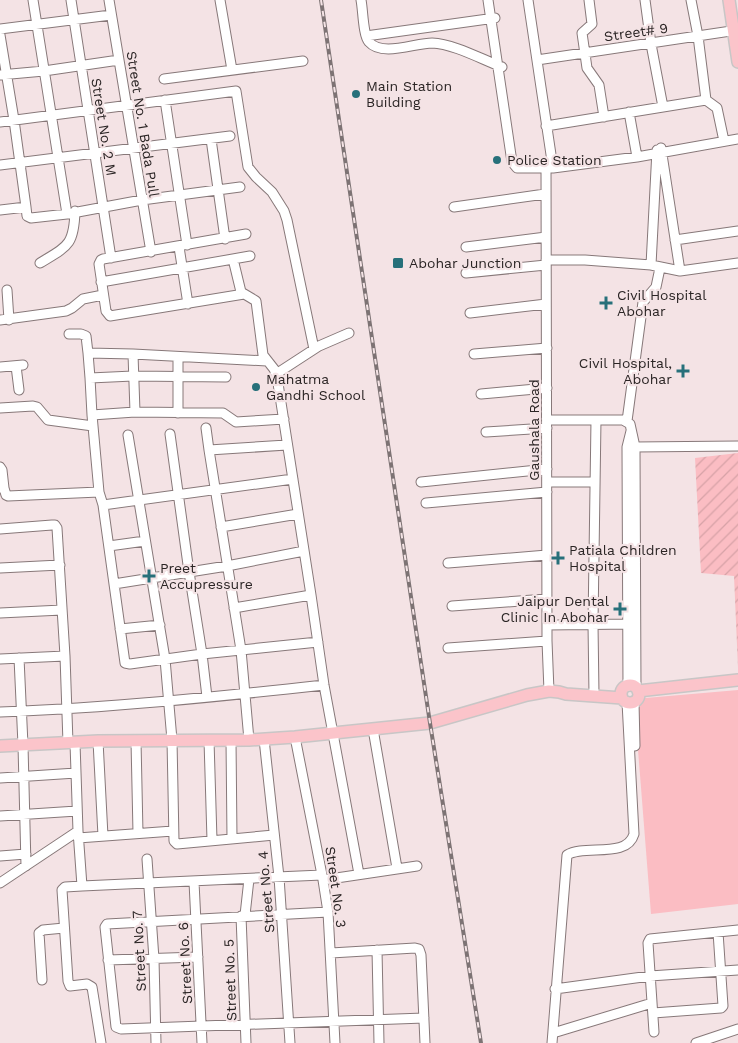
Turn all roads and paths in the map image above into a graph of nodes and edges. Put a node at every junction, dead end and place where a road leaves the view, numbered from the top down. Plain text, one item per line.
1 (32, 0) edge
2 (71, 0) edge
3 (109, 0) edge
4 (220, 0) edge
5 (362, 0) edge
6 (488, 0) edge
7 (493, 0) edge
8 (528, 0) edge
9 (589, 0) edge
10 (645, 0) edge
11 (691, 0) edge
12 (729, 0) edge
13 (735, 0) edge
14 (111, 15) junction
15 (493, 18) junction
16 (74, 20) junction
17 (37, 26) junction
18 (736, 28) edge
19 (0, 29) edge
20 (0, 35) edge
21 (366, 36) junction
22 (698, 36) junction
23 (651, 44) junction
24 (584, 53) junction
25 (119, 60) junction
26 (538, 60) junction
27 (303, 62) dead end
28 (738, 62) edge
29 (81, 66) junction
30 (500, 66) junction
31 (232, 70) junction
32 (44, 71) junction
33 (3, 74) edge
34 (164, 79) dead end
35 (164, 100) junction
36 (706, 100) junction
37 (126, 105) junction
38 (663, 107) junction
39 (88, 110) junction
40 (629, 112) junction
41 (52, 116) junction
42 (604, 116) junction
43 (14, 120) junction
44 (0, 122) edge
45 (546, 126) junction
46 (738, 133) edge
47 (230, 136) dead end
48 (723, 138) junction
49 (738, 138) edge
50 (211, 139) junction
51 (172, 144) junction
52 (134, 148) junction
53 (659, 151) junction
54 (94, 154) junction
55 (637, 155) junction
56 (58, 159) junction
57 (19, 162) junction
58 (0, 165) edge
59 (550, 166) junction
60 (240, 187) dead end
61 (218, 189) junction
62 (545, 194) junction
63 (179, 195) junction
64 (142, 200) junction
65 (26, 207) junction
66 (103, 207) junction
67 (454, 207) dead end
68 (0, 210) edge
69 (71, 213) junction
70 (738, 231) edge
71 (246, 234) dead end
72 (546, 237) junction
73 (225, 239) junction
74 (674, 240) junction
75 (183, 246) junction
76 (466, 247) dead end
77 (151, 252) junction
78 (250, 256) dead end
79 (111, 258) junction
80 (233, 258) junction
81 (40, 263) dead end
82 (546, 263) junction
83 (738, 263) edge
84 (655, 266) junction
85 (182, 267) junction
86 (680, 271) junction
87 (466, 273) dead end
88 (101, 282) junction
89 (7, 290) dead end
90 (244, 294) junction
91 (103, 295) junction
92 (188, 304) junction
93 (546, 304) junction
94 (470, 312) dead end
95 (5, 320) edge
96 (349, 333) dead end
97 (69, 334) dead end
98 (547, 348) junction
99 (314, 349) junction
100 (88, 353) junction
101 (133, 354) junction
102 (474, 354) dead end
103 (178, 357) junction
104 (267, 361) junction
105 (0, 367) edge
106 (276, 374) junction
107 (133, 376) junction
108 (178, 376) junction
109 (226, 377) dead end
110 (90, 378) junction
111 (547, 388) junction
112 (19, 390) dead end
113 (481, 394) dead end
114 (0, 408) edge
115 (135, 412) junction
116 (178, 412) junction
117 (92, 415) junction
118 (284, 419) junction
119 (596, 420) junction
120 (627, 421) junction
121 (548, 424) junction
122 (93, 426) junction
123 (206, 428) dead end
124 (632, 430) junction
125 (486, 432) dead end
126 (170, 434) dead end
127 (128, 435) dead end
128 (287, 445) junction
129 (738, 446) edge
130 (635, 447) junction
131 (209, 450) junction
132 (0, 467) edge
133 (548, 469) junction
134 (293, 479) junction
135 (421, 482) dead end
136 (547, 482) junction
137 (595, 482) junction
138 (2, 488) edge
139 (216, 490) junction
140 (99, 492) junction
141 (547, 492) junction
142 (178, 496) junction
143 (138, 501) junction
144 (426, 503) dead end
145 (103, 505) junction
146 (298, 514) junction
147 (221, 527) junction
148 (0, 529) edge
149 (145, 541) junction
150 (109, 546) junction
151 (304, 551) junction
152 (547, 556) junction
153 (448, 563) dead end
154 (60, 565) junction
155 (227, 566) junction
156 (0, 568) edge
157 (189, 572) junction
158 (152, 578) junction
159 (114, 584) junction
160 (312, 596) junction
161 (547, 599) junction
162 (452, 606) dead end
163 (234, 608) junction
164 (62, 610) junction
165 (0, 613) edge
166 (593, 624) junction
167 (631, 624) junction
168 (160, 625) junction
169 (547, 625) junction
170 (120, 629) junction
171 (547, 641) junction
172 (318, 642) junction
173 (448, 648) dead end
174 (241, 650) junction
175 (202, 654) junction
176 (65, 656) junction
177 (19, 658) junction
178 (0, 659) edge
179 (165, 659) junction
180 (738, 680) edge
181 (324, 685) junction
182 (738, 686) edge
183 (554, 691) junction
184 (594, 692) junction
185 (245, 694) junction
186 (631, 694) junction
187 (207, 697) junction
188 (170, 701) junction
189 (67, 710) junction
190 (22, 711) junction
191 (0, 712) edge
192 (373, 729) junction
193 (332, 734) junction
194 (296, 737) junction
195 (264, 739) junction
196 (172, 740) junction
197 (209, 740) junction
198 (231, 740) junction
199 (249, 740) junction
200 (136, 741) junction
201 (98, 742) junction
202 (71, 743) junction
203 (23, 745) junction
204 (0, 746) edge
205 (76, 773) junction
206 (24, 776) junction
207 (0, 778) edge
208 (77, 811) junction
209 (25, 814) junction
210 (0, 816) edge
211 (174, 831) junction
212 (138, 833) junction
213 (78, 834) junction
214 (274, 835) junction
215 (102, 836) junction
216 (232, 838) junction
217 (212, 840) junction
218 (26, 854) junction
219 (0, 856) edge
220 (147, 859) dead end
221 (26, 866) junction
222 (417, 866) dead end
223 (397, 868) junction
224 (359, 874) junction
225 (279, 877) junction
226 (323, 878) junction
227 (249, 879) junction
228 (194, 882) junction
229 (0, 883) edge
230 (149, 883) junction
231 (82, 886) junction
232 (328, 912) junction
233 (282, 913) junction
234 (243, 916) junction
235 (196, 919) junction
236 (151, 922) junction
237 (64, 928) junction
238 (738, 930) edge
239 (718, 932) junction
240 (377, 950) junction
241 (331, 953) junction
242 (198, 957) junction
243 (154, 959) junction
244 (108, 960) junction
245 (738, 970) edge
246 (720, 972) junction
247 (650, 976) junction
248 (42, 980) dead end
249 (556, 989) junction
250 (652, 1003) junction
251 (653, 1013) junction
252 (424, 1018) junction
253 (378, 1020) junction
254 (334, 1021) junction
255 (289, 1023) junction
256 (245, 1024) junction
257 (201, 1026) junction
258 (155, 1028) junction
259 (738, 1029) edge
260 (654, 1032) dead end
261 (553, 1033) junction
262 (712, 1040) edge
263 (101, 1043) edge
264 (156, 1043) edge
265 (202, 1043) edge
266 (246, 1043) edge
267 (290, 1043) edge
268 (335, 1043) edge
269 (379, 1043) edge
270 (425, 1043) edge
271 (552, 1043) edge
272 (696, 1043) edge

1 - 17 street
2 - 16 street, Street No. 2 M
3 - 14 street, Street No. 1 Bada Pull
4 - 31 street
5 - 21 street
6 - 15 street
7 - 15 street
8 - 26 street, Gaushala Road
9 - 24 street
10 - 23 street
11 - 22 street
12 - 18 main road
13 - 18 main road
14 - 16 street
14 - 25 street, Street No. 1 Bada Pull
15 - 21 street
15 - 30 street
16 - 17 street
16 - 29 street, Street No. 2 M
17 - 19 street
17 - 32 street
18 - 22 street, Street# 9
18 - 28 main road
20 - 33 street
21 - 30 street
22 - 23 street, Street# 9
22 - 36 street
23 - 24 street, Street# 9
23 - 38 street
24 - 26 street, Street# 9
24 - 42 street
25 - 29 street
25 - 37 street, Street No. 1 Bada Pull
26 - 45 street, Gaushala Road
27 - 31 street
29 - 32 street
29 - 39 street, Street No. 2 M
30 - 59 street
31 - 34 street
32 - 33 street
32 - 41 street
33 - 43 street
35 - 37 street
35 - 51 street
35 - 99 street
36 - 38 street
36 - 48 street
37 - 39 street
37 - 52 street, Street No. 1 Bada Pull
38 - 40 street
39 - 41 street
39 - 54 street, Street No. 2 M
40 - 42 street
40 - 55 street
41 - 43 street
41 - 56 street
42 - 45 street
43 - 44 street
43 - 57 street
45 - 59 street, Gaushala Road
46 - 48 street
47 - 50 street
48 - 49 street
48 - 53 street
50 - 51 street
50 - 61 street
51 - 52 street
51 - 63 street
52 - 54 street
52 - 64 street, Street No. 1 Bada Pull
53 - 55 street
53 - 74 street
53 - 84 street
54 - 56 street
54 - 66 street, Street No. 2 M
55 - 59 street
56 - 57 street
56 - 69 street
57 - 58 street
57 - 65 street
59 - 62 street, Gaushala Road
60 - 61 street
61 - 63 street
61 - 73 street
62 - 67 street
62 - 72 street, Gaushala Road
63 - 64 street
63 - 75 street
64 - 66 street
64 - 77 street, Street No. 1 Bada Pull
65 - 68 street
65 - 69 street
66 - 69 street
66 - 79 street, Street No. 2 M
69 - 81 street
70 - 74 street
71 - 73 street
72 - 76 street
72 - 82 street, Gaushala Road
73 - 75 street
74 - 86 street
75 - 77 street
75 - 85 street
77 - 79 street
78 - 80 street
79 - 88 street
80 - 85 street
80 - 90 street
82 - 84 street
82 - 87 street
82 - 93 street, Gaushala Road
83 - 86 street
84 - 86 street
84 - 120 street
85 - 88 street
85 - 92 street
88 - 91 street
89 - 95 street
90 - 92 street
90 - 104 street
91 - 92 street
91 - 95 street
93 - 94 street
93 - 98 street, Gaushala Road
96 - 99 street
97 - 100 street
98 - 102 street
98 - 111 street, Gaushala Road
99 - 106 street
100 - 101 street
100 - 110 street
101 - 103 street
101 - 107 street
103 - 104 street
103 - 108 street
104 - 106 street
105 - 112 street
106 - 118 street
107 - 108 street
107 - 110 street
107 - 115 street
108 - 109 street
108 - 116 street
110 - 117 street
111 - 113 street
111 - 121 street, Gaushala Road
114 - 122 street
115 - 116 street
115 - 117 street
116 - 118 street
117 - 122 street
118 - 128 street
119 - 120 street
119 - 121 street
119 - 137 street
120 - 124 street
121 - 125 street
121 - 133 street, Gaushala Road
122 - 140 street
123 - 131 street
124 - 130 street
124 - 167 street
126 - 142 street
127 - 143 street
128 - 131 street
128 - 134 street
129 - 130 street
130 - 167 street
131 - 139 street
132 - 138 street
133 - 135 street
133 - 136 street, Gaushala Road
134 - 139 street
134 - 146 street
136 - 137 street
136 - 141 street, Gaushala Road
137 - 166 street
138 - 140 street
139 - 142 street
139 - 147 street
140 - 145 street
141 - 144 street
141 - 152 street, Gaushala Road
142 - 143 street
142 - 157 street
143 - 145 street
143 - 149 street
145 - 150 street
146 - 147 street
146 - 151 street
147 - 155 street
148 - 154 street
149 - 150 street
149 - 158 street
150 - 159 street
151 - 155 street
151 - 160 street
152 - 153 street
152 - 161 street, Gaushala Road
154 - 156 street
154 - 164 street
155 - 157 street
155 - 163 street
157 - 158 street
157 - 175 street
158 - 159 street
158 - 168 street
159 - 170 street
160 - 163 street
160 - 172 street
161 - 162 street
161 - 169 street, Gaushala Road
163 - 174 street
164 - 165 street
164 - 176 street
166 - 167 street
166 - 169 street
166 - 184 street
167 - 186 street
168 - 170 street
168 - 179 street
169 - 171 street, Gaushala Road
170 - 179 street
171 - 173 street
171 - 183 street, Gaushala Road
172 - 174 street
172 - 181 street
174 - 175 street
174 - 185 street
175 - 179 street
175 - 187 street
176 - 177 street
176 - 189 street
177 - 178 street
177 - 190 street
179 - 188 street
180 - 186 main road
181 - 185 street
181 - 193 street
182 - 186 main road
183 - 184 main road
183 - 192 main road
184 - 186 main road
185 - 187 street
185 - 199 street
186 - 249 street
187 - 188 street
188 - 189 street
188 - 196 street
189 - 190 street
189 - 202 street
190 - 191 street
190 - 203 street
192 - 193 main road
192 - 223 street
193 - 194 main road
193 - 224 street
194 - 195 main road
194 - 226 street, Street No. 3
195 - 199 main road
195 - 214 street, Street No. 4
196 - 197 main road
196 - 200 main road
196 - 211 street
197 - 198 main road
197 - 217 street
198 - 199 main road
198 - 216 street
200 - 201 main road
200 - 212 street
201 - 202 main road
201 - 215 street
202 - 203 main road
202 - 205 street
203 - 204 main road
203 - 206 street
205 - 206 street
205 - 208 street
206 - 207 street
206 - 209 street
208 - 209 street
208 - 213 street
209 - 210 street
209 - 218 street
211 - 212 street
211 - 217 street
212 - 215 street
213 - 215 street
213 - 221 street
213 - 231 street
214 - 216 street
214 - 225 street, Street No. 4
216 - 217 street
218 - 219 street
218 - 221 street
220 - 230 street, Street No. 7
221 - 229 street
222 - 223 street
223 - 224 street
224 - 226 street
225 - 226 street
225 - 227 street
225 - 233 street, Street No. 4
226 - 232 street, Street No. 3
227 - 228 street
227 - 234 street, Street No. 5
228 - 230 street
228 - 235 street, Street No. 6
230 - 231 street
230 - 236 street, Street No. 7
231 - 237 street
232 - 233 street
232 - 241 street, Street No. 3
233 - 234 street
233 - 255 street, Street No. 4
234 - 235 street
234 - 256 street, Street No. 5
235 - 236 street
235 - 242 street, Street No. 6
236 - 243 street, Street No. 7
236 - 244 street
237 - 248 street
237 - 263 street
238 - 239 street
239 - 246 street
239 - 247 street
240 - 241 street
240 - 252 street
240 - 253 street
241 - 254 street, Street No. 3
242 - 243 street
242 - 257 street, Street No. 6
243 - 244 street
243 - 258 street, Street No. 7
244 - 258 street
245 - 246 street
246 - 247 street
246 - 251 street
247 - 249 street
247 - 250 street
249 - 261 street
250 - 251 street
250 - 261 street
251 - 260 street
252 - 253 street
252 - 270 street
253 - 254 street
253 - 269 street
254 - 255 street
254 - 268 street, Street No. 3
255 - 256 street
255 - 267 street, Street No. 4
256 - 257 street
256 - 266 street, Street No. 5
257 - 258 street
257 - 265 street, Street No. 6
258 - 264 street, Street No. 7
259 - 262 street
261 - 271 street
262 - 272 street

